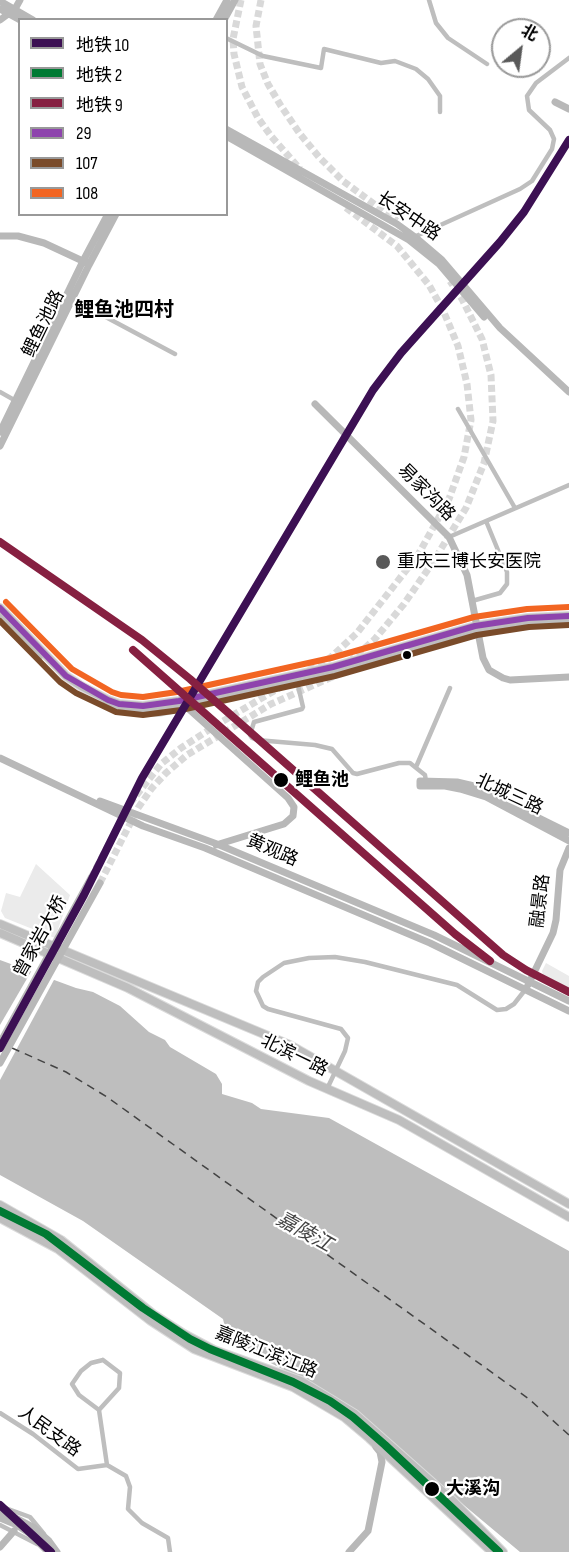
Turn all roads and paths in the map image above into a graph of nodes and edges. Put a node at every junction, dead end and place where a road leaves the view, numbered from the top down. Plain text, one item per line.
1 (0, 0) edge
2 (20, 0) edge
3 (227, 0) edge
4 (235, 0) edge
5 (429, 0) edge
6 (0, 9) edge
7 (12, 11) junction
8 (18, 18) edge
9 (28, 18) edge
10 (217, 18) edge
11 (225, 18) edge
12 (0, 20) edge
13 (228, 39) edge
14 (569, 58) edge
15 (487, 64) dead end
16 (555, 102) dead end
17 (569, 109) edge
18 (440, 112) dead end
19 (228, 130) edge
20 (228, 137) edge
21 (107, 216) edge
22 (115, 216) edge
23 (0, 237) edge
24 (412, 238) junction
25 (86, 263) junction
26 (72, 299) junction
27 (175, 354) dead end
28 (0, 392) edge
29 (569, 392) edge
30 (569, 398) edge
31 (19, 402) junction
32 (315, 404) dead end
33 (458, 409) dead end
34 (0, 432) edge
35 (0, 446) edge
36 (569, 485) edge
37 (515, 508) junction
38 (486, 520) junction
39 (449, 537) junction
40 (471, 601) junction
41 (0, 608) edge
42 (0, 616) edge
43 (569, 616) edge
44 (569, 622) edge
45 (476, 629) junction
46 (569, 677) edge
47 (297, 681) junction
48 (450, 688) dead end
49 (182, 703) junction
50 (0, 756) edge
51 (416, 767) junction
52 (426, 781) junction
53 (569, 833) edge
54 (569, 841) edge
55 (217, 844) junction
56 (205, 848) junction
57 (569, 848) edge
58 (91, 878) tunnel mouth
59 (100, 883) tunnel mouth
60 (0, 924) edge
61 (0, 933) edge
62 (530, 981) junction
63 (525, 990) junction
64 (569, 1001) edge
65 (569, 1011) edge
66 (0, 1043) edge
67 (0, 1063) edge
68 (336, 1071) junction
69 (327, 1089) junction
70 (569, 1204) edge
71 (0, 1205) edge
72 (569, 1217) edge
73 (0, 1218) edge
74 (99, 1410) junction
75 (0, 1413) edge
76 (369, 1437) junction
77 (107, 1465) junction
78 (0, 1506) edge
79 (0, 1512) edge
80 (0, 1518) edge
81 (0, 1525) edge
82 (14, 1531) junction
83 (49, 1541) junction
84 (0, 1547) edge
85 (46, 1550) edge
86 (57, 1552) edge
87 (170, 1552) edge
88 (349, 1552) edge
89 (492, 1552) edge
90 (504, 1552) edge

1 - 7 main road
2 - 7 main road
3 - 10 main road
4 - 11 main road
5 - 15 street
6 - 7 main road
7 - 8 main road
7 - 9 main road
7 - 12 main road
13 - 18 street
14 - 24 street
16 - 17 main road
19 - 24 main road, 长安中路
20 - 24 main road, 长安中路
21 - 25 main road, 鲤鱼池路
22 - 25 main road, 鲤鱼池路
23 - 25 main road
24 - 29 main road, 长安中路
24 - 30 main road, 长安中路
25 - 26 main road, 鲤鱼池路
25 - 31 main road, 鲤鱼池路
26 - 27 street
26 - 31 main road, 鲤鱼池路
28 - 31 street
31 - 34 main road, 鲤鱼池路
31 - 35 main road, 鲤鱼池路
32 - 39 main road, 易家沟路
33 - 37 street
36 - 37 street
37 - 38 street
38 - 39 street
38 - 40 street
39 - 40 main road, 易家沟路
40 - 45 main road, 易家沟路
41 - 49 main road
42 - 49 main road
43 - 45 main road
44 - 45 main road
45 - 46 main road
45 - 47 main road
45 - 49 main road
47 - 49 main road
47 - 51 street
48 - 51 street
49 - 55 main road
50 - 55 main road, 黄观路
50 - 56 main road, 黄观路
51 - 52 street
52 - 53 main road, 北城三路
52 - 54 main road, 北城三路
55 - 56 main road
55 - 62 main road, 黄观路
56 - 63 main road, 黄观路
57 - 62 main road, 融景路
58 - 66 main road, 曾家岩大桥, bridge
59 - 67 main road, 曾家岩大桥, bridge
60 - 68 main road, 北滨一路
61 - 69 main road, 北滨一路
62 - 63 main road, 融景路
62 - 64 main road, 黄观路
63 - 65 main road, 黄观路
63 - 68 street
68 - 69 street
68 - 70 main road, 北滨一路
69 - 72 main road, 北滨一路
71 - 90 main road, 嘉陵江滨江路
73 - 76 main road, 嘉陵江滨江路
74 - 74 street
74 - 77 street
75 - 77 street, 人民支路
76 - 88 main road
76 - 89 main road, 嘉陵江滨江路
77 - 87 street
78 - 83 street
79 - 83 main road
80 - 85 main road
81 - 82 street
82 - 84 main road
82 - 85 street
83 - 86 main road

